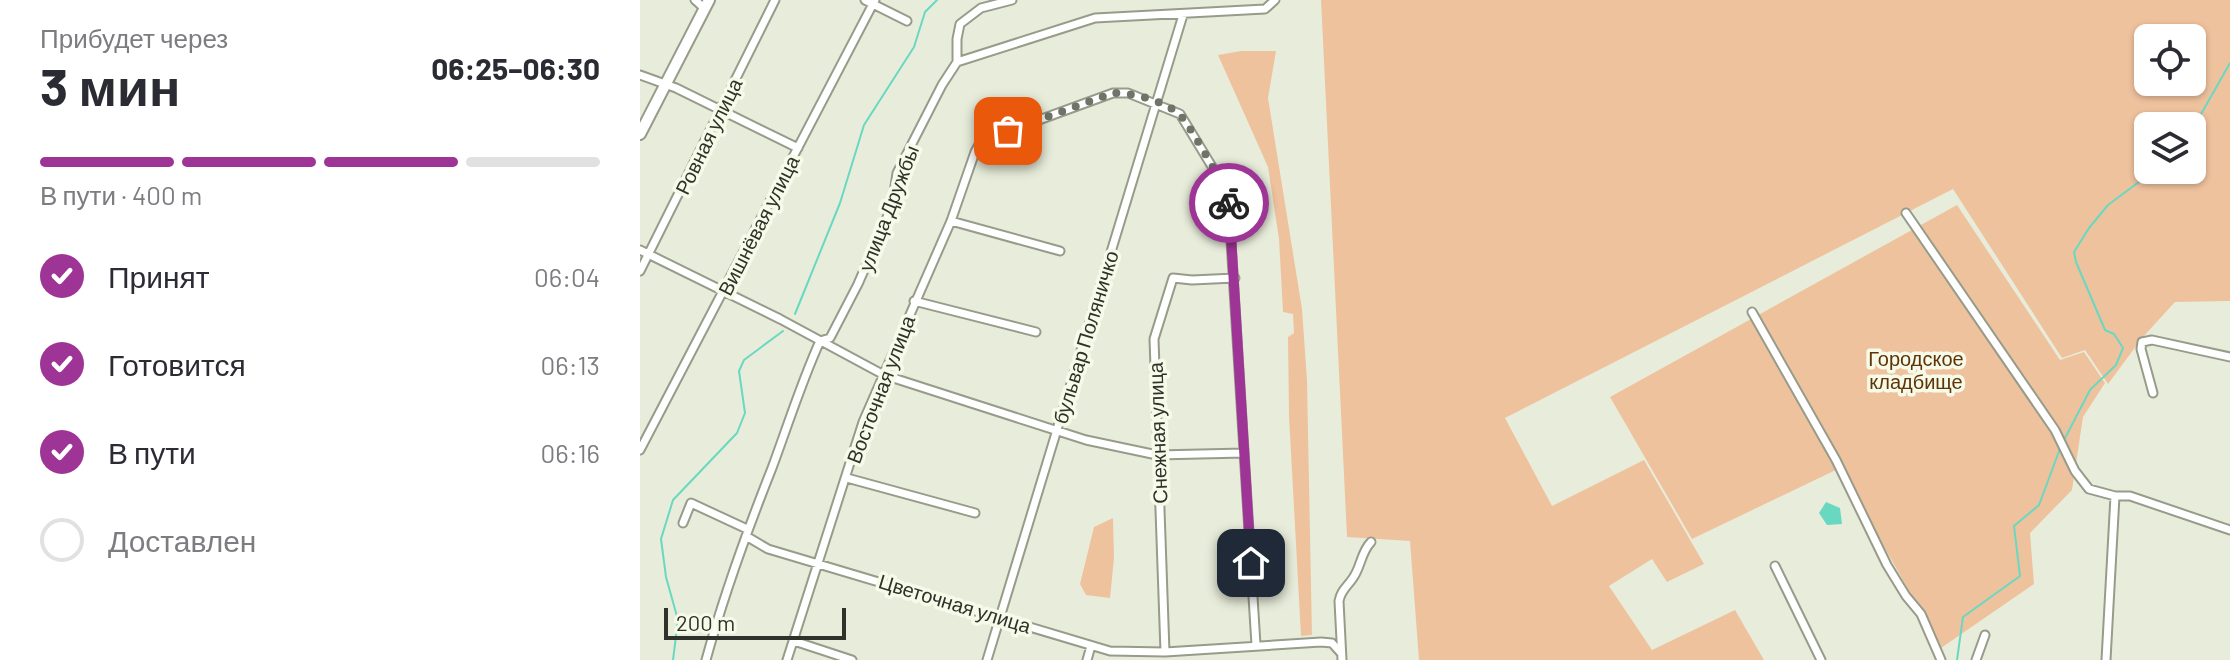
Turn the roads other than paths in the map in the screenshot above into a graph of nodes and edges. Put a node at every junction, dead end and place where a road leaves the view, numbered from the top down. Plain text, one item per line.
1 (695, 0) edge
2 (775, 0) edge
3 (1012, 0) edge
4 (1206, 0) edge
5 (1275, 0) edge
6 (871, 1) edge
7 (707, 5) edge
8 (1207, 11) junction
9 (1183, 15) junction
10 (907, 21) dead end
11 (957, 62) junction
12 (640, 75) edge
13 (665, 84) junction
14 (1158, 104) junction
15 (721, 110) junction
16 (640, 134) edge
17 (798, 148) junction
18 (1906, 213) dead end
19 (951, 221) junction
20 (640, 250) edge
21 (1060, 251) dead end
22 (649, 254) junction
23 (640, 271) edge
24 (1235, 278) junction
25 (725, 291) junction
26 (914, 301) junction
27 (1752, 312) dead end
28 (1036, 332) dead end
29 (820, 341) junction
30 (2230, 357) edge
31 (884, 375) junction
32 (2153, 393) dead end
33 (1056, 430) junction
34 (640, 450) edge
35 (1244, 453) junction
36 (1157, 455) junction
37 (847, 478) junction
38 (2115, 496) junction
39 (975, 513) dead end
40 (683, 523) dead end
41 (2230, 530) edge
42 (746, 532) junction
43 (1371, 542) dead end
44 (819, 562) junction
45 (1775, 566) dead end
46 (1001, 616) junction
47 (1985, 635) dead end
48 (794, 641) junction
49 (1256, 645) junction
50 (1091, 646) junction
51 (1110, 651) junction
52 (1165, 652) junction
53 (1341, 657) edge
54 (706, 660) edge
55 (787, 660) edge
56 (852, 660) edge
57 (987, 660) edge
58 (1087, 660) edge
59 (1112, 660) edge
60 (1821, 660) edge
61 (1941, 660) edge
62 (1976, 660) edge
63 (2106, 660) edge

1 - 7 street
2 - 15 street, Ровная улица
3 - 11 street
4 - 8 street
5 - 8 street
6 - 10 street
6 - 17 street, Вишнёвая улица
7 - 13 main road
8 - 9 street
9 - 11 street
9 - 14 street, бульвар Поляничко
11 - 29 street, улица Дружбы
12 - 13 street
13 - 15 street
13 - 16 main road
14 - 19 street, Восточная улица
14 - 24 street
14 - 33 street, бульвар Поляничко
15 - 17 street
15 - 22 street, Ровная улица
17 - 25 street, Вишнёвая улица
18 - 38 street
19 - 21 street
19 - 26 street, Восточная улица
20 - 22 street
22 - 23 street, Ровная улица
22 - 25 street
24 - 35 street
24 - 36 street, Снежная улица
25 - 29 street
25 - 34 street, Вишнёвая улица
26 - 28 street, Восточная улица
26 - 31 street, Восточная улица
27 - 61 street
29 - 31 street
29 - 42 street, улица Дружбы
30 - 32 street
31 - 33 street
31 - 37 street, Восточная улица
33 - 36 street
33 - 46 street, бульвар Поляничко
35 - 36 street
35 - 49 street
36 - 52 street, Снежная улица
37 - 39 street, Восточная улица
37 - 44 street, Восточная улица
38 - 41 street
38 - 63 street
40 - 42 street, Цветочная улица
42 - 44 street, Цветочная улица
42 - 54 street, улица Дружбы
43 - 53 street
44 - 46 street, Цветочная улица
44 - 48 street, Восточная улица
45 - 60 street
46 - 50 street, Цветочная улица
46 - 57 street, бульвар Поляничко
47 - 62 street
48 - 55 street, Восточная улица
48 - 56 street
49 - 52 street, Цветочная улица
49 - 53 street, Цветочная улица
50 - 51 street, Цветочная улица
50 - 58 street
51 - 52 street, Цветочная улица
51 - 59 street

